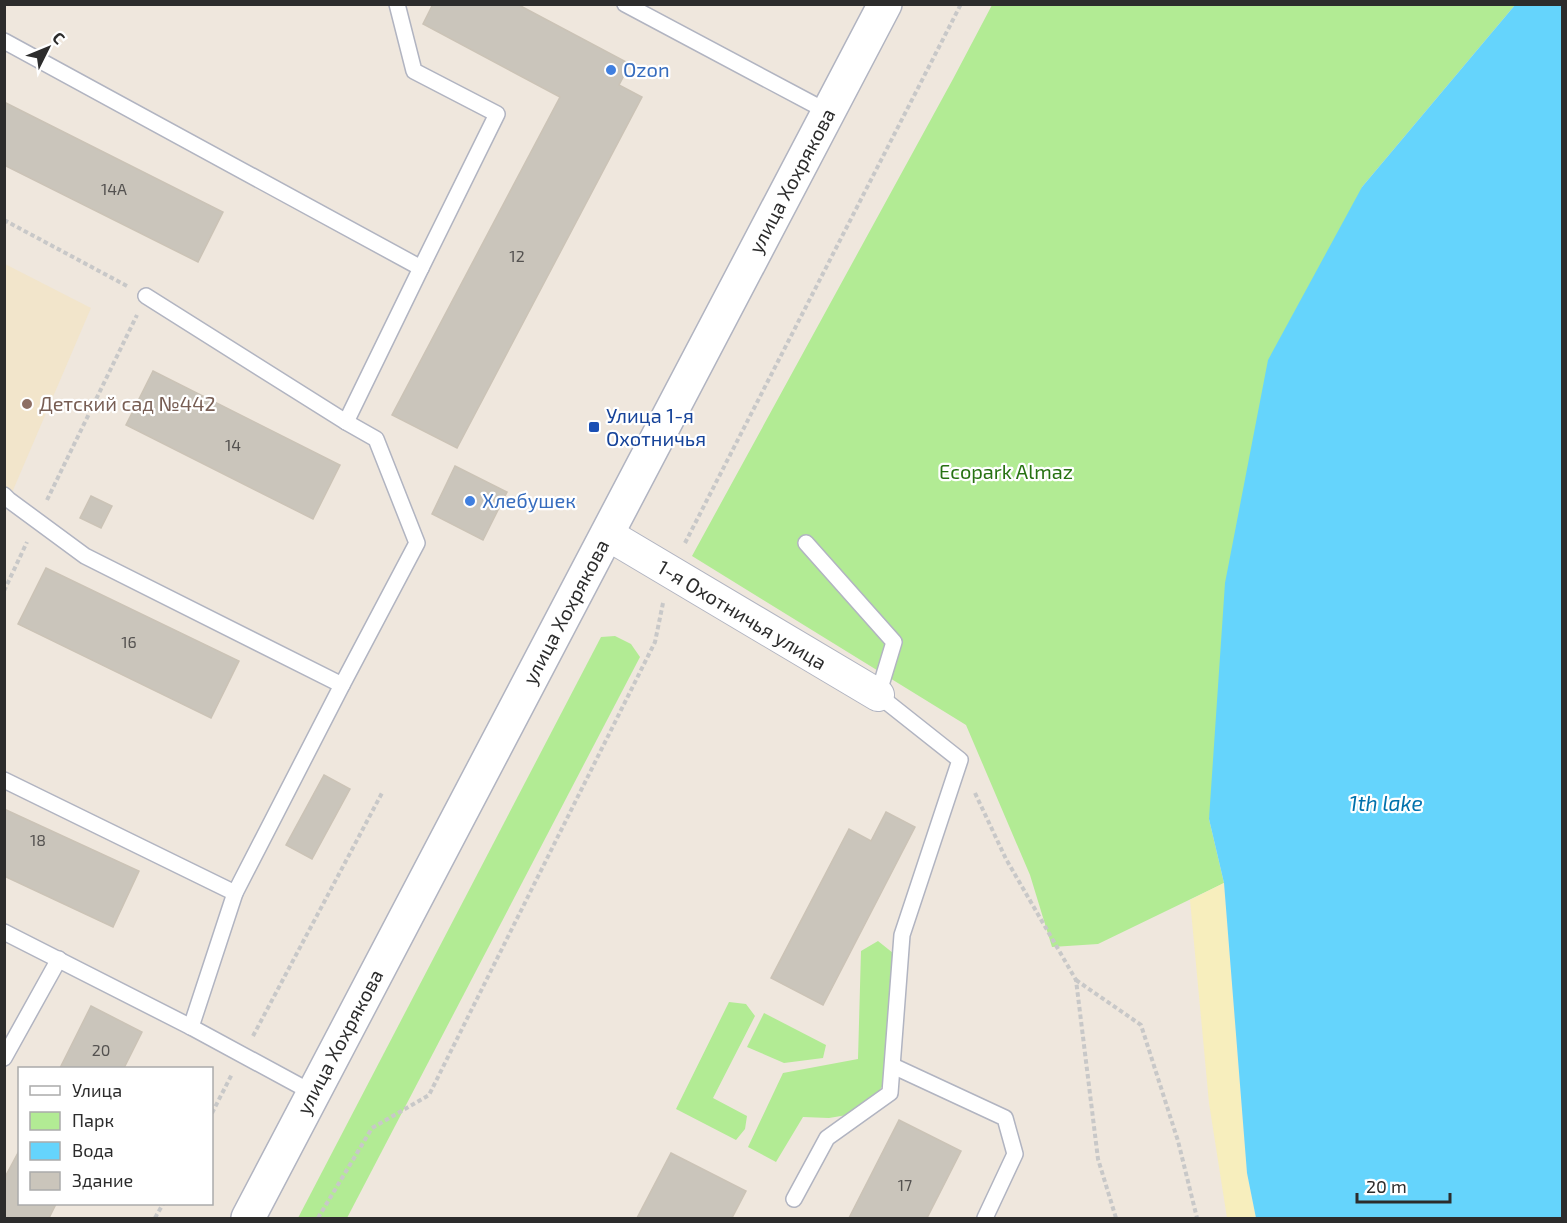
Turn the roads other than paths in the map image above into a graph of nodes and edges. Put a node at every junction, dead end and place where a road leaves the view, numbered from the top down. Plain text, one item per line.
1 (398, 4) edge
2 (625, 4) edge
3 (885, 4) edge
4 (4, 41) edge
5 (828, 112) junction
6 (421, 268) junction
7 (146, 296) road end
8 (346, 422) junction
9 (4, 495) edge
10 (607, 534) junction
11 (806, 543) dead end
12 (342, 685) junction
13 (878, 695) junction
14 (4, 780) edge
15 (235, 893) junction
16 (4, 932) edge
17 (59, 959) junction
18 (191, 1027) junction
19 (4, 1058) edge
20 (892, 1066) junction
21 (314, 1093) junction
22 (794, 1199) dead end
23 (248, 1218) edge
24 (985, 1218) edge

1 - 6 lane
2 - 5 lane
3 - 5 main road, улица Хохрякова
4 - 6 lane
5 - 10 main road, улица Хохрякова
6 - 8 lane
7 - 8 lane
8 - 12 lane
9 - 12 lane
10 - 13 street, 1-я Охотничья улица
10 - 21 main road, улица Хохрякова
11 - 13 lane
12 - 15 lane
13 - 20 lane
14 - 15 lane
15 - 18 lane
16 - 17 lane
17 - 18 lane
17 - 19 lane
18 - 21 lane
20 - 22 lane
20 - 24 lane
21 - 23 main road, улица Хохрякова

